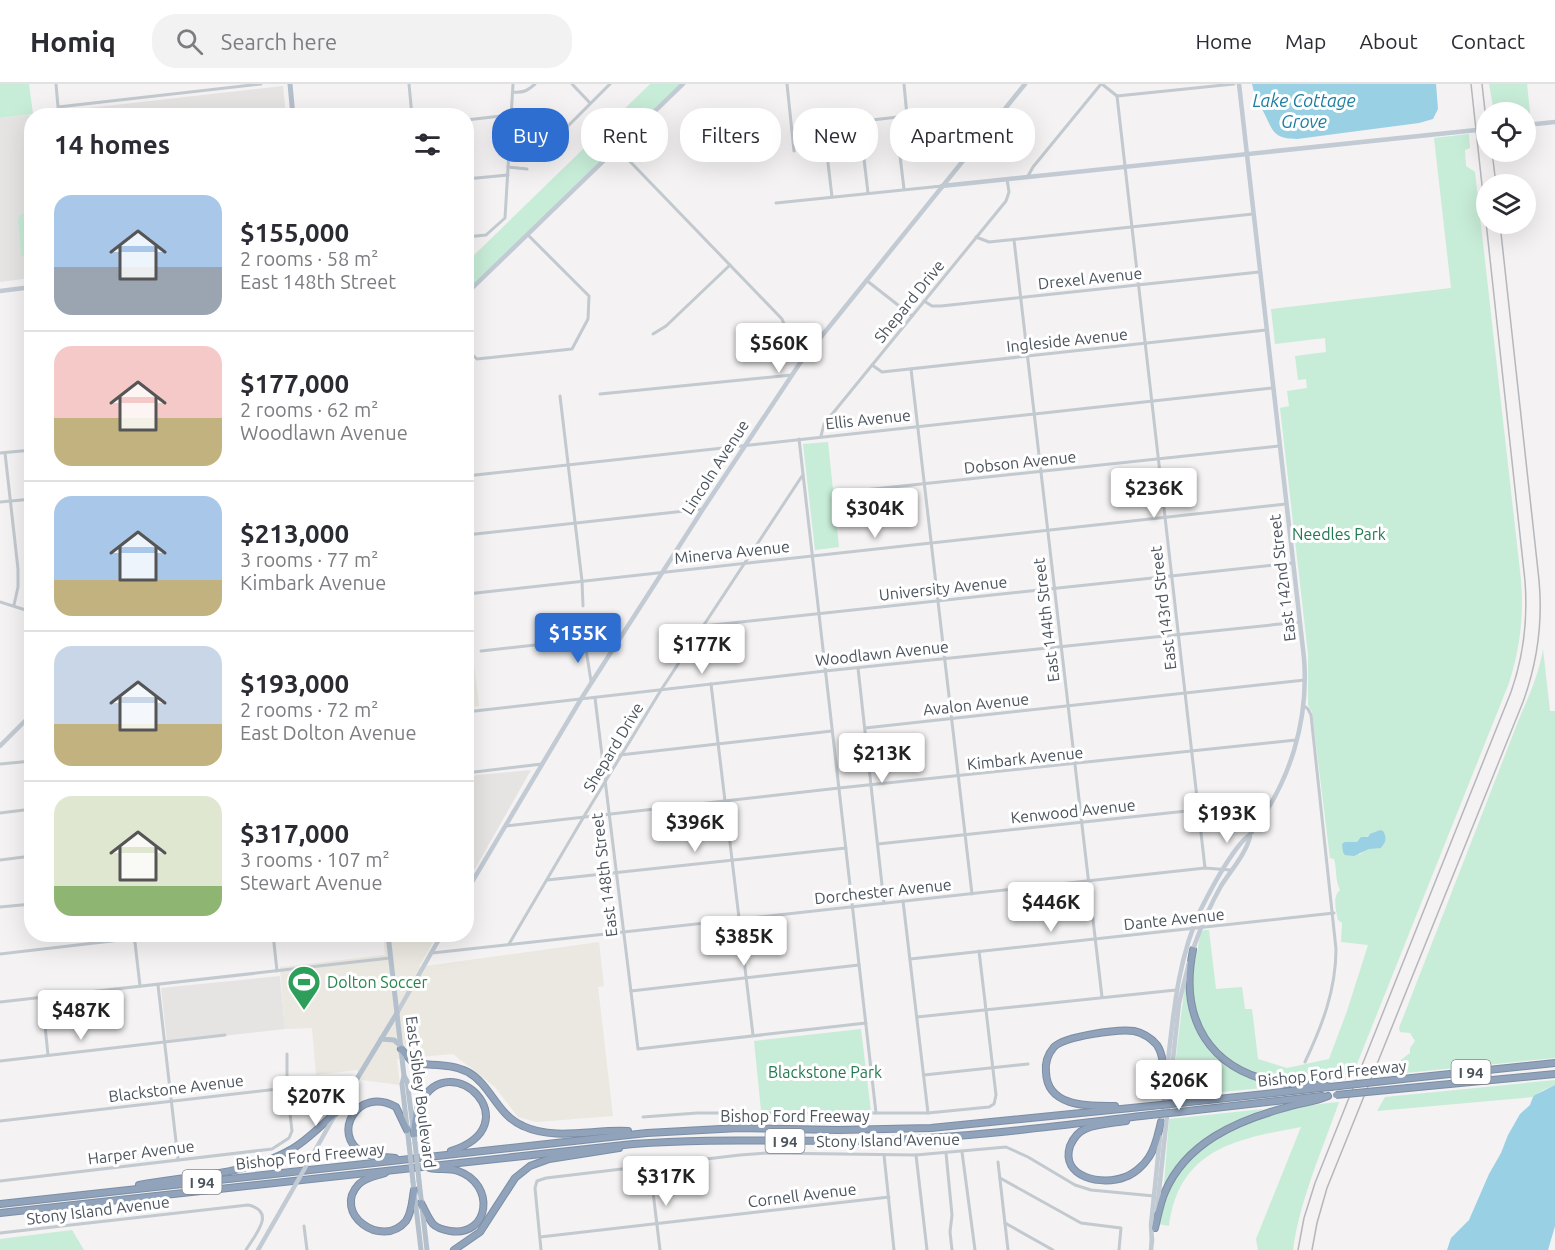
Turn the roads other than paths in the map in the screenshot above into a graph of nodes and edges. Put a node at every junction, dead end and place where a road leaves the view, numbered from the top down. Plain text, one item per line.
1 (56, 84) edge
2 (261, 84) edge
3 (290, 84) edge
4 (409, 84) edge
5 (513, 84) edge
6 (535, 84) edge
7 (572, 84) edge
8 (610, 84) edge
9 (683, 84) edge
10 (787, 84) edge
11 (904, 84) edge
12 (1025, 84) edge
13 (1102, 84) edge
14 (1234, 84) edge
15 (1239, 84) edge
16 (1181, 86) edge
17 (513, 92) junction
18 (1117, 96) junction
19 (590, 103) junction
20 (292, 108) edge
21 (411, 108) edge
22 (512, 108) edge
23 (658, 108) edge
24 (492, 117) edge
25 (474, 119) edge
26 (1555, 122) edge
27 (1536, 124) edge
28 (569, 125) edge
29 (792, 129) junction
30 (1476, 130) edge
31 (793, 140) edge
32 (1246, 153) junction
33 (508, 162) edge
34 (603, 162) edge
35 (631, 162) edge
36 (864, 162) edge
37 (901, 162) edge
38 (828, 163) dead end
39 (508, 167) junction
40 (1124, 167) junction
41 (527, 169) dead end
42 (954, 170) junction
43 (508, 175) junction
44 (1028, 176) junction
45 (474, 178) edge
46 (1008, 179) junction
47 (962, 184) junction
48 (942, 186) junction
49 (904, 189) junction
50 (868, 193) junction
51 (832, 197) junction
52 (776, 203) dead end
53 (1252, 214) junction
54 (1131, 227) junction
55 (528, 235) junction
56 (474, 236) edge
57 (976, 237) junction
58 (1014, 240) junction
59 (730, 265) junction
60 (1259, 272) junction
61 (866, 279) junction
62 (1137, 285) junction
63 (474, 286) edge
64 (24, 288) edge
65 (0, 291) edge
66 (1021, 298) junction
67 (924, 301) junction
68 (912, 316) junction
69 (1266, 330) junction
70 (653, 334) dead end
71 (1144, 343) junction
72 (474, 356) edge
73 (1028, 356) junction
74 (800, 363) junction
75 (872, 365) junction
76 (911, 369) junction
77 (792, 375) junction
78 (1272, 388) junction
79 (600, 394) dead end
80 (560, 396) dead end
81 (1151, 401) junction
82 (1034, 414) junction
83 (918, 426) junction
84 (821, 436) junction
85 (799, 439) junction
86 (746, 445) junction
87 (1279, 446) junction
88 (24, 451) edge
89 (2, 453) edge
90 (1158, 459) junction
91 (568, 464) junction
92 (1041, 472) junction
93 (474, 475) edge
94 (803, 475) junction
95 (925, 484) junction
96 (836, 494) dead end
97 (24, 500) edge
98 (10, 501) junction
99 (0, 502) edge
100 (1286, 504) junction
101 (703, 509) junction
102 (1164, 518) junction
103 (575, 522) junction
104 (1048, 530) junction
105 (474, 534) edge
106 (932, 543) junction
107 (812, 556) junction
108 (744, 563) junction
109 (1293, 563) junction
110 (663, 572) junction
111 (1171, 576) junction
112 (582, 581) junction
113 (1055, 588) junction
114 (474, 593) edge
115 (938, 601) junction
116 (0, 602) edge
117 (14, 605) junction
118 (583, 606) dead end
119 (24, 609) edge
120 (819, 614) junction
121 (1300, 622) junction
122 (704, 626) junction
123 (1178, 634) junction
124 (1061, 647) junction
125 (481, 651) dead end
126 (945, 659) junction
127 (858, 668) junction
128 (825, 671) junction
129 (1305, 680) junction
130 (591, 683) junction
131 (711, 684) junction
132 (661, 690) junction
133 (1185, 693) junction
134 (595, 698) junction
135 (581, 699) junction
136 (1068, 705) junction
137 (1304, 706) junction
138 (474, 711) edge
139 (952, 718) junction
140 (24, 722) edge
141 (865, 728) junction
142 (832, 730) junction
143 (1297, 740) junction
144 (719, 743) junction
145 (0, 746) edge
146 (1191, 752) junction
147 (622, 754) junction
148 (602, 757) junction
149 (24, 761) edge
150 (0, 764) edge
151 (542, 764) junction
152 (1075, 765) junction
153 (474, 772) edge
154 (959, 777) junction
155 (605, 783) junction
156 (871, 785) junction
157 (839, 788) junction
158 (726, 802) junction
159 (1271, 802) junction
160 (1198, 810) junction
161 (24, 811) edge
162 (0, 813) edge
163 (609, 815) junction
164 (583, 818) junction
165 (1082, 822) junction
166 (505, 826) junction
167 (966, 834) junction
168 (1250, 834) junction
169 (878, 844) junction
170 (846, 848) junction
171 (24, 857) edge
172 (0, 860) edge
173 (732, 860) junction
174 (1205, 868) junction
175 (1223, 870) junction
176 (1230, 870) junction
177 (616, 873) junction
178 (474, 878) edge
179 (547, 880) junction
180 (1089, 881) junction
181 (972, 894) junction
182 (903, 901) junction
183 (884, 903) junction
184 (24, 905) edge
185 (0, 907) edge
186 (852, 907) junction
187 (1334, 913) junction
188 (739, 918) junction
189 (1198, 928) junction
190 (624, 932) junction
191 (1095, 939) junction
192 (95, 942) edge
193 (135, 942) edge
194 (274, 942) edge
195 (389, 942) edge
196 (438, 942) edge
197 (509, 944) junction
198 (1193, 950) junction
199 (979, 951) junction
200 (432, 953) junction
201 (0, 954) edge
202 (390, 958) junction
203 (910, 959) junction
204 (859, 965) junction
205 (277, 971) junction
206 (747, 977) junction
207 (393, 984) junction
208 (413, 984) junction
209 (158, 985) junction
210 (140, 987) junction
211 (1176, 990) junction
212 (631, 991) junction
213 (42, 997) junction
214 (1102, 997) junction
215 (0, 1002) edge
216 (986, 1009) junction
217 (397, 1013) junction
218 (917, 1017) junction
219 (866, 1023) junction
220 (225, 1035) dead end
221 (753, 1035) junction
222 (381, 1039) junction
223 (165, 1042) junction
224 (401, 1048) junction
225 (287, 1054) dead end
226 (48, 1055) junction
227 (0, 1061) edge
228 (1305, 1062) dead end
229 (1555, 1063) edge
230 (1028, 1064) dead end
231 (992, 1068) junction
232 (1555, 1074) edge
233 (924, 1075) junction
234 (404, 1076) junction
235 (356, 1080) junction
236 (1332, 1087) junction
237 (287, 1088) junction
238 (1164, 1094) junction
239 (1332, 1095) junction
240 (171, 1101) junction
241 (1143, 1107) junction
242 (338, 1110) junction
243 (876, 1113) junction
244 (928, 1113) junction
245 (1147, 1115) junction
246 (643, 1117) dead end
247 (0, 1121) edge
248 (1161, 1122) junction
249 (407, 1130) junction
250 (647, 1133) junction
251 (414, 1134) junction
252 (633, 1143) junction
253 (412, 1144) junction
254 (962, 1152) junction
255 (946, 1153) junction
256 (884, 1155) junction
257 (916, 1155) junction
258 (440, 1156) junction
259 (178, 1159) junction
260 (405, 1159) junction
261 (998, 1162) dead end
262 (420, 1166) junction
263 (651, 1167) junction
264 (391, 1170) junction
265 (1000, 1178) junction
266 (0, 1181) edge
267 (416, 1181) junction
268 (414, 1190) junction
269 (101, 1193) junction
270 (1156, 1196) junction
271 (889, 1197) junction
272 (422, 1203) junction
273 (0, 1204) edge
274 (0, 1213) edge
275 (1005, 1223) junction
276 (657, 1224) junction
277 (304, 1226) dead end
278 (1155, 1228) junction
279 (0, 1233) edge
280 (540, 1237) junction
281 (1152, 1242) junction
282 (246, 1250) edge
283 (258, 1250) edge
284 (307, 1250) edge
285 (421, 1250) edge
286 (427, 1250) edge
287 (454, 1250) edge
288 (542, 1250) edge
289 (660, 1250) edge
290 (894, 1250) edge
291 (927, 1250) edge
292 (952, 1250) edge
293 (975, 1250) edge
294 (1008, 1250) edge
295 (1053, 1250) edge
296 (1119, 1250) edge
297 (1151, 1250) edge

1 - 2 street
3 - 20 main road
4 - 21 street
5 - 17 street
6 - 17 street
7 - 19 street
8 - 19 street
9 - 23 street
10 - 29 street
11 - 29 street
12 - 42 street, Lincoln Avenue
13 - 18 street
13 - 44 street
14 - 16 street
15 - 32 street, East 142nd Street
16 - 18 street
17 - 22 street
18 - 40 street, East 143rd Street
19 - 28 street
24 - 25 street
26 - 27 street
29 - 31 street
30 - 32 street
32 - 40 street
32 - 53 street, East 142nd Street
33 - 39 street
34 - 55 street
35 - 59 street
36 - 50 street
37 - 49 street
38 - 51 street
39 - 41 street
39 - 43 street
40 - 44 street
40 - 54 street, East 143rd Street
42 - 47 street
42 - 48 street, Lincoln Avenue
43 - 45 street
43 - 56 street
44 - 46 street
46 - 47 street
46 - 57 street, Shepard Drive
47 - 48 street
48 - 49 street
48 - 61 street, Lincoln Avenue
49 - 50 street
50 - 51 street
51 - 52 street
53 - 54 street
53 - 60 street, East 142nd Street
54 - 58 street
54 - 62 street, East 143rd Street
55 - 63 street
55 - 72 street
57 - 58 street
57 - 67 street, Shepard Drive
58 - 66 street, East 144th Street
59 - 70 street
59 - 74 street
60 - 62 street, Drexel Avenue
60 - 69 street, East 142nd Street
61 - 68 street
61 - 74 street, Lincoln Avenue
62 - 66 street, Drexel Avenue
62 - 71 street, East 143rd Street
64 - 65 street
66 - 67 street, Drexel Avenue
66 - 73 street, East 144th Street
67 - 68 street, Shepard Drive
68 - 75 street, Shepard Drive
69 - 71 street, Ingleside Avenue
69 - 78 street, East 142nd Street
71 - 73 street, Ingleside Avenue
71 - 81 street, East 143rd Street
73 - 76 street, Ingleside Avenue
73 - 82 street, East 144th Street
74 - 77 street, Lincoln Avenue
75 - 76 street, Ingleside Avenue
75 - 84 street, Shepard Drive
76 - 83 street
77 - 79 street
77 - 86 street, Lincoln Avenue
78 - 81 street, Ellis Avenue
78 - 87 street, East 142nd Street
80 - 91 street
81 - 82 street, Ellis Avenue
81 - 90 street, East 143rd Street
82 - 83 street, Ellis Avenue
82 - 92 street, East 144th Street
83 - 84 street, Ellis Avenue
83 - 95 street
84 - 85 street, Ellis Avenue
85 - 86 street, Ellis Avenue
85 - 94 street
86 - 91 street, Ellis Avenue
86 - 101 street, Lincoln Avenue
87 - 90 street, Dobson Avenue
87 - 100 street, East 142nd Street
88 - 89 street
89 - 98 street
90 - 92 street, Dobson Avenue
90 - 102 street, East 143rd Street
91 - 93 street, Ellis Avenue
91 - 103 street
92 - 95 street, Dobson Avenue
92 - 104 street, East 144th Street
94 - 107 street
94 - 108 street, Shepard Drive
95 - 96 street, Dobson Avenue
95 - 106 street
97 - 98 street
98 - 99 street
98 - 117 street
100 - 102 street, Minerva Avenue
100 - 109 street, East 142nd Street
101 - 103 street
101 - 110 street, Lincoln Avenue
102 - 104 street, Minerva Avenue
102 - 111 street, East 143rd Street
103 - 105 street
103 - 112 street
104 - 106 street, Minerva Avenue
104 - 113 street, East 144th Street
106 - 107 street, Minerva Avenue
106 - 115 street
107 - 108 street, Minerva Avenue
107 - 120 street
108 - 110 street, Minerva Avenue
108 - 122 street, Shepard Drive
109 - 111 street, University Avenue
109 - 121 street, East 142nd Street
110 - 112 street, Minerva Avenue
110 - 130 street, Lincoln Avenue
111 - 113 street, University Avenue
111 - 123 street, East 143rd Street
112 - 114 street, Minerva Avenue
112 - 118 street
113 - 115 street, University Avenue
113 - 124 street, East 144th Street
115 - 120 street, University Avenue
115 - 126 street
116 - 117 street
117 - 119 street
120 - 122 street, University Avenue
120 - 128 street
121 - 123 street, Woodlawn Avenue
121 - 129 street, East 142nd Street
122 - 132 street, Shepard Drive
123 - 124 street, Woodlawn Avenue
123 - 133 street, East 143rd Street
124 - 126 street, Woodlawn Avenue
124 - 136 street, East 144th Street
125 - 130 street
126 - 127 street, Woodlawn Avenue
126 - 139 street
127 - 128 street, Woodlawn Avenue
127 - 141 street
128 - 131 street, Woodlawn Avenue
128 - 142 street
129 - 133 street, Avalon Avenue
129 - 137 street, East 142nd Street
130 - 135 street, Lincoln Avenue
131 - 132 street, Woodlawn Avenue
131 - 144 street
132 - 134 street, Woodlawn Avenue
132 - 147 street, Shepard Drive
133 - 136 street, Avalon Avenue
133 - 146 street, East 143rd Street
134 - 135 street, Woodlawn Avenue
134 - 148 street, East 148th Street
135 - 138 street, Woodlawn Avenue
135 - 151 street, Lincoln Avenue
136 - 139 street, Avalon Avenue
136 - 152 street, East 144th Street
137 - 143 street
137 - 187 street, East 142nd Street
139 - 141 street, Avalon Avenue
139 - 154 street
140 - 145 street
141 - 156 street
142 - 144 street
142 - 157 street
143 - 146 street, Kimbark Avenue
143 - 159 street
144 - 147 street
144 - 158 street
146 - 152 street, Kimbark Avenue
146 - 160 street, East 143rd Street
147 - 148 street
147 - 155 street, Shepard Drive
148 - 155 street, East 148th Street
149 - 150 street
151 - 153 street
151 - 166 street, Lincoln Avenue
152 - 154 street, Kimbark Avenue
152 - 165 street, East 144th Street
154 - 156 street, Kimbark Avenue
154 - 167 street
155 - 163 street, East 148th Street
155 - 164 street, Shepard Drive
156 - 157 street, Kimbark Avenue
156 - 169 street
157 - 158 street, Kimbark Avenue
157 - 170 street
158 - 163 street, Kimbark Avenue
158 - 173 street
159 - 160 street, Kenwood Avenue
159 - 168 street
160 - 165 street, Kenwood Avenue
160 - 174 street, East 143rd Street
161 - 162 street
163 - 164 street, Kimbark Avenue
163 - 177 street, East 148th Street
164 - 166 street, Kimbark Avenue
164 - 179 street, Shepard Drive
165 - 167 street, Kenwood Avenue
165 - 180 street, East 144th Street
166 - 178 street, Lincoln Avenue
167 - 169 street, Kenwood Avenue
167 - 181 street
168 - 175 street
168 - 176 street
169 - 183 street
170 - 173 street
170 - 186 street
171 - 172 street
173 - 177 street
173 - 188 street
174 - 175 street, Dorchester Avenue
174 - 180 street, Dorchester Avenue
175 - 176 street, Dorchester Avenue
175 - 189 street
176 - 189 street
177 - 179 street
177 - 190 street, East 148th Street
179 - 197 street, Shepard Drive
180 - 181 street, Dorchester Avenue
180 - 191 street, East 144th Street
181 - 182 street, Dorchester Avenue
182 - 183 street, Dorchester Avenue
182 - 203 street
183 - 186 street, Dorchester Avenue
184 - 185 street
186 - 188 street, Dorchester Avenue
186 - 204 street
187 - 189 street, Dante Avenue
187 - 228 street, East 142nd Street
188 - 190 street, Dorchester Avenue
188 - 206 street
189 - 191 street, Dante Avenue
189 - 198 street
189 - 211 street
190 - 197 street, Dorchester Avenue
190 - 212 street, East 148th Street
191 - 199 street, Dante Avenue
191 - 214 street, East 144th Street
192 - 201 street
193 - 210 street
194 - 205 street
195 - 202 main road, East Sibley Boulevard
196 - 200 street
197 - 200 street, Dorchester Avenue
198 - 236 highway
198 - 270 street
199 - 203 street, Dante Avenue
199 - 216 street
200 - 208 street
202 - 205 street
202 - 207 main road, East Sibley Boulevard
203 - 218 street
204 - 206 street
204 - 219 street
205 - 209 street
206 - 212 street
206 - 221 street
207 - 208 street
207 - 217 main road, East Sibley Boulevard
208 - 217 street
209 - 210 street
209 - 223 street
210 - 213 street
211 - 214 street
211 - 238 street
212 - 221 street, East 148th Street
213 - 215 street
213 - 226 street
214 - 216 street
216 - 218 street
216 - 231 street
217 - 222 main road
217 - 224 main road, East Sibley Boulevard
218 - 233 street
219 - 221 street
219 - 243 street
220 - 223 street
222 - 224 main road
222 - 235 main road
223 - 226 street
223 - 240 street
224 - 234 main road, East Sibley Boulevard
224 - 250 highway
225 - 237 street
226 - 227 street
229 - 236 highway, Bishop Ford Freeway / I 94, bridge
230 - 231 street
231 - 233 street
231 - 244 street, Stony Island Avenue
232 - 239 highway, Bishop Ford Freeway / I 94, bridge
233 - 244 street
234 - 249 main road
234 - 251 main road, East Sibley Boulevard
235 - 237 street, Blackstone Avenue
235 - 242 main road
236 - 241 highway, Bishop Ford Freeway / I 94, bridge
237 - 240 street, Blackstone Avenue
237 - 259 street, Harper Avenue
238 - 241 highway
238 - 248 street
239 - 245 highway, Bishop Ford Freeway / I 94, bridge
239 - 278 highway
240 - 247 street, Blackstone Avenue
240 - 259 street
241 - 250 highway, Bishop Ford Freeway / I 94
242 - 269 highway
242 - 283 street, bridge
243 - 244 street, Stony Island Avenue
243 - 246 street
245 - 248 highway
245 - 252 highway, Bishop Ford Freeway / I 94
248 - 270 street
249 - 253 main road
249 - 260 highway
250 - 258 highway, Bishop Ford Freeway / I 94
251 - 253 main road, East Sibley Boulevard
251 - 258 highway
252 - 262 highway, Bishop Ford Freeway / I 94
252 - 287 highway
253 - 267 main road, East Sibley Boulevard, bridge
254 - 255 street, Stony Island Avenue
254 - 270 street, Stony Island Avenue
254 - 293 street
255 - 257 street, Stony Island Avenue
255 - 292 street
256 - 257 street, Stony Island Avenue
256 - 263 street, Stony Island Avenue
256 - 271 street
257 - 291 street
258 - 260 highway, Bishop Ford Freeway / I 94
259 - 266 street, Harper Avenue
260 - 269 highway, Bishop Ford Freeway / I 94
261 - 265 street
262 - 264 highway, Bishop Ford Freeway / I 94
262 - 272 highway
263 - 276 street
263 - 280 street, Stony Island Avenue
264 - 268 highway
264 - 274 highway, Bishop Ford Freeway / I 94
265 - 275 street
265 - 296 street
267 - 268 main road
267 - 272 main road
268 - 285 main road
269 - 273 highway, Bishop Ford Freeway / I 94
270 - 278 street
270 - 281 street
271 - 276 street, Cornell Avenue
271 - 290 street
272 - 286 main road
275 - 294 street
275 - 295 street
276 - 280 street, Cornell Avenue
276 - 289 street
277 - 284 street
278 - 281 street
279 - 282 street, Stony Island Avenue
280 - 288 street
281 - 297 street

